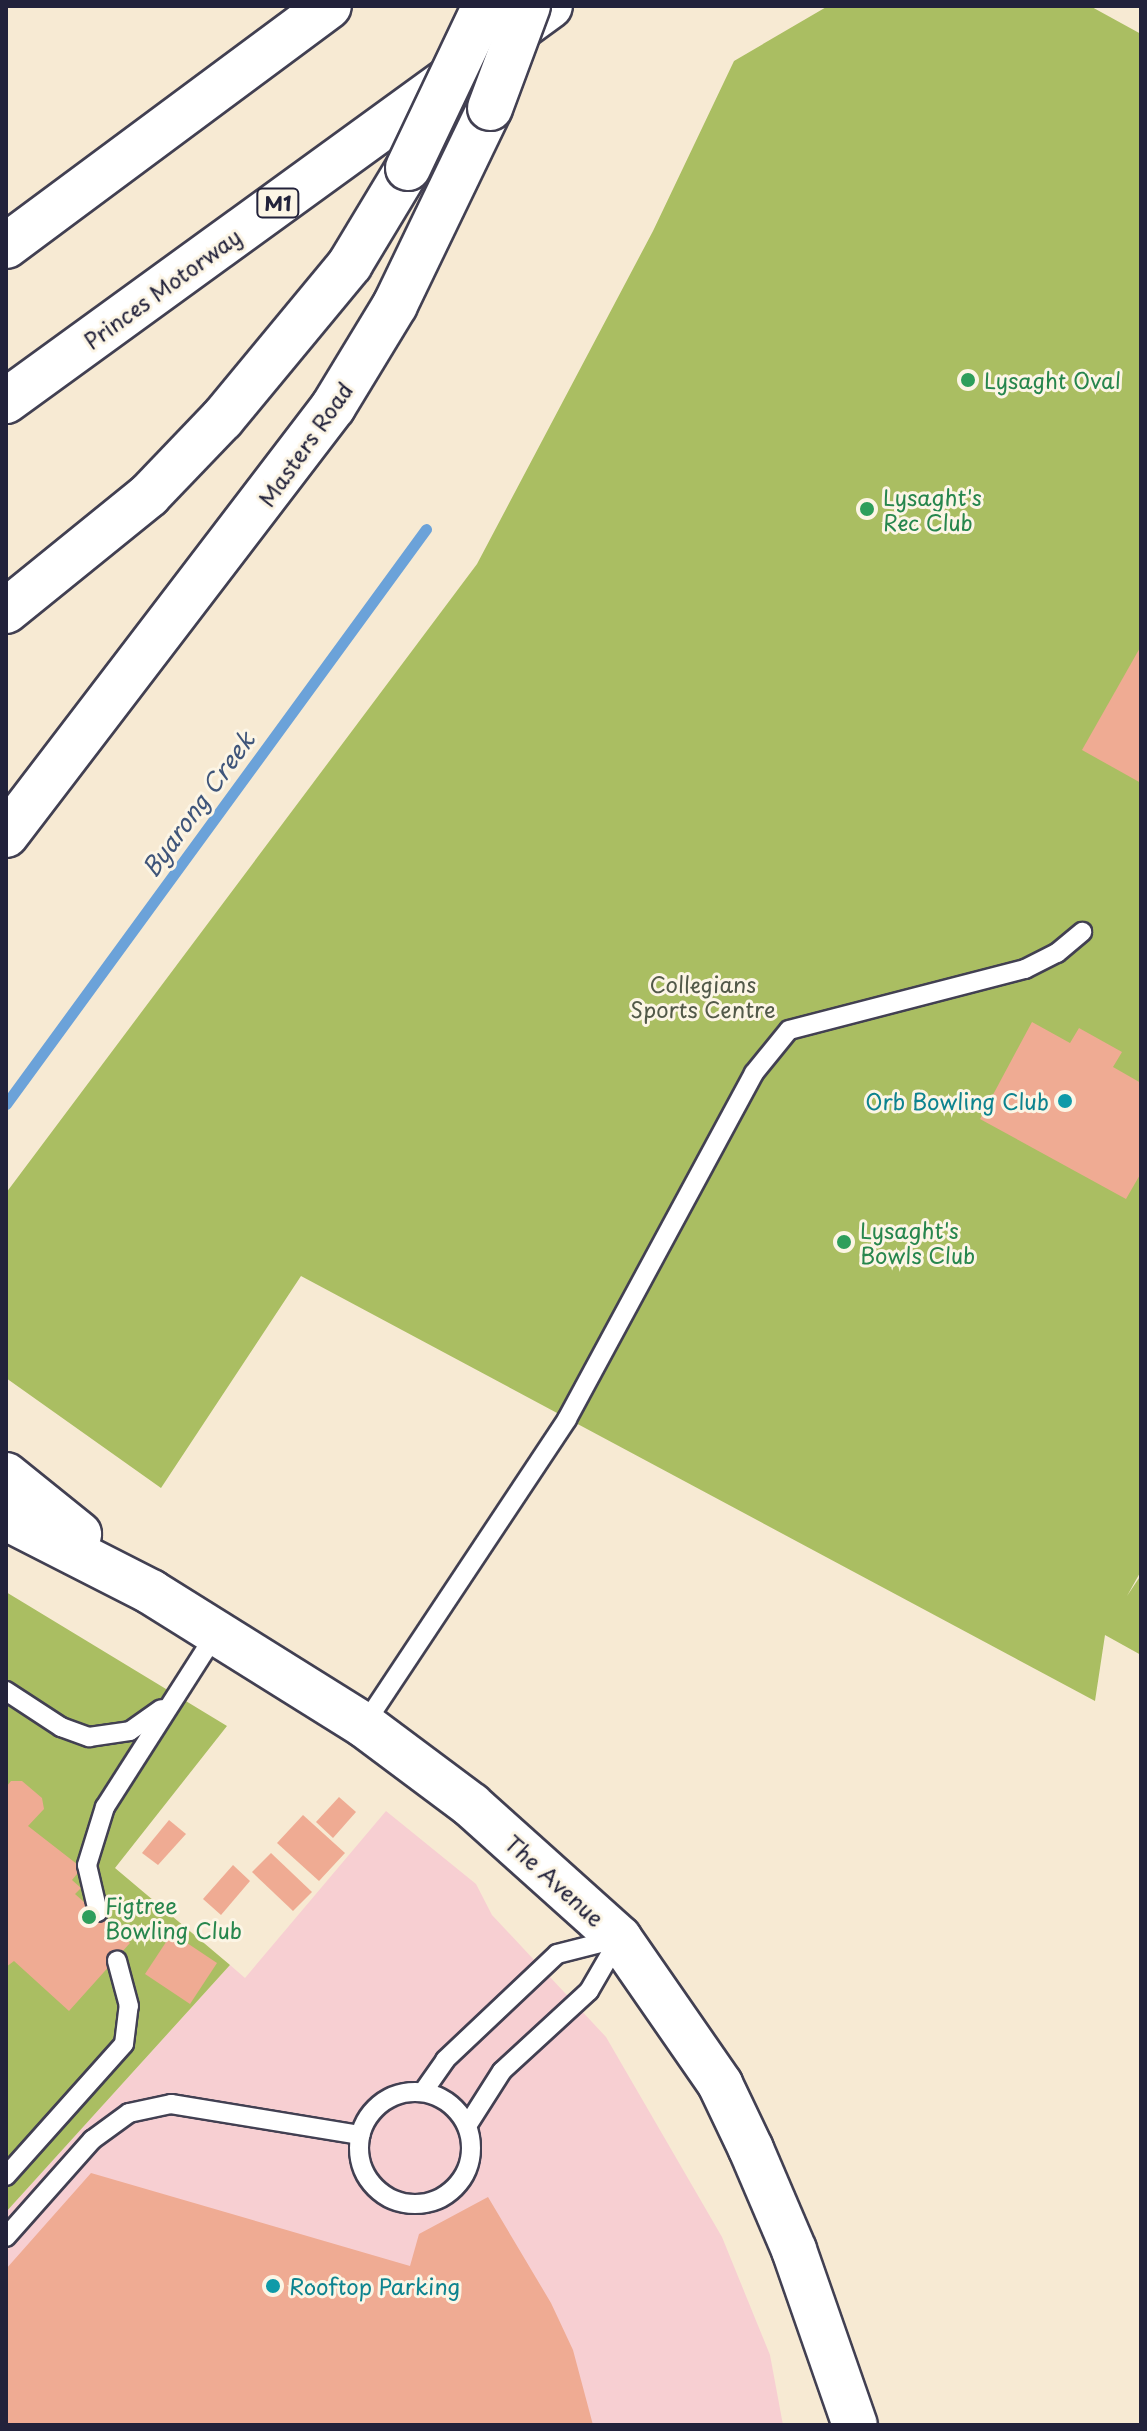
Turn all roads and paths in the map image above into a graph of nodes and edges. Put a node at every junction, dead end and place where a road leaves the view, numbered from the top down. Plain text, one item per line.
1 (329, 6) edge
2 (485, 6) edge
3 (528, 6) edge
4 (550, 6) edge
5 (6, 246) edge
6 (6, 401) edge
7 (6, 611) edge
8 (6, 835) edge
9 (1082, 932) dead end
10 (6, 1475) edge
11 (6, 1487) edge
12 (6, 1518) edge
13 (151, 1592) junction
14 (217, 1632) junction
15 (6, 1691) edge
16 (170, 1703) junction
17 (364, 1725) junction
18 (98, 1912) dead end
19 (619, 1938) junction
20 (117, 1961) dead end
21 (423, 2092) junction
22 (467, 2126) junction
23 (360, 2135) junction
24 (6, 2176) edge
25 (6, 2237) edge
26 (811, 2300) junction
27 (830, 2425) edge
28 (855, 2425) edge

1 - 5 main road
2 - 7 main road, bridge
3 - 8 main road, Masters Road, bridge
4 - 6 main road, Princes Motorway / M1
9 - 17 lane
10 - 13 main road
11 - 13 main road, The Avenue
12 - 13 main road, The Avenue
13 - 14 main road, The Avenue
14 - 16 lane
14 - 17 main road, The Avenue
15 - 16 lane
16 - 18 lane
17 - 19 main road, The Avenue
19 - 21 lane
19 - 22 lane
19 - 26 main road, The Avenue
20 - 24 lane
21 - 22 lane
21 - 23 lane
22 - 23 lane
23 - 25 lane
26 - 27 main road, The Avenue
26 - 28 main road, The Avenue

